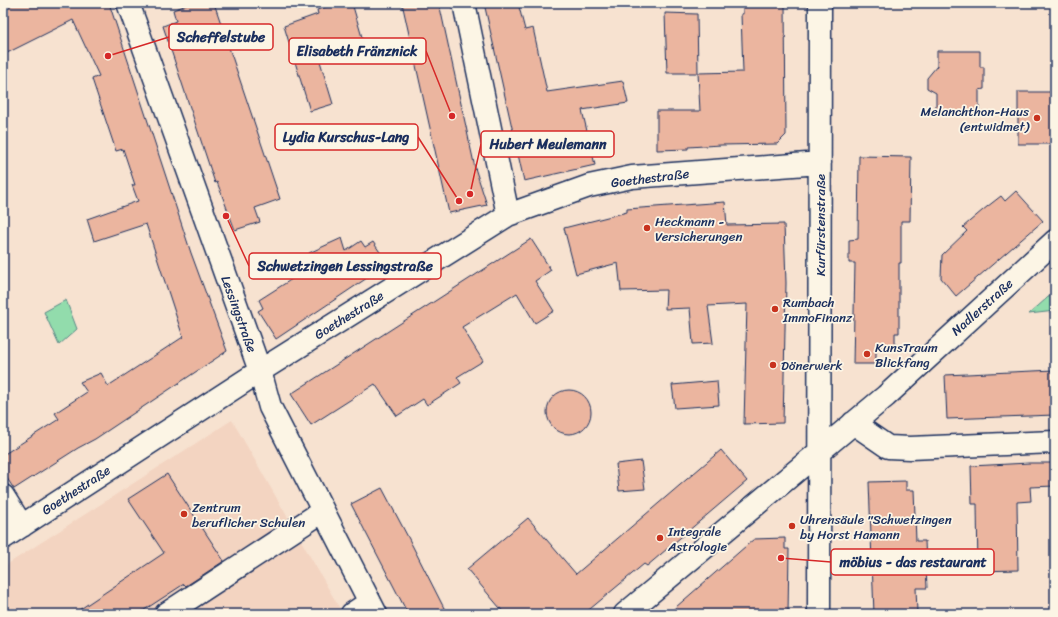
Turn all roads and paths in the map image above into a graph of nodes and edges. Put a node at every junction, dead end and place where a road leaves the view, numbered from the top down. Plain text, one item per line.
1 (128, 3) edge
2 (464, 3) edge
3 (820, 3) edge
4 (820, 163) junction
5 (508, 215) junction
6 (1055, 241) edge
7 (260, 371) junction
8 (853, 423) junction
9 (1055, 442) edge
10 (820, 451) junction
11 (3, 496) edge
12 (323, 511) junction
13 (22, 526) junction
14 (3, 538) edge
15 (373, 608) edge
16 (166, 614) edge
17 (352, 614) edge
18 (625, 614) edge
19 (819, 614) edge

1 - 7 street, Lessingstraße
2 - 5 street
3 - 4 street, Kurfürstenstraße
4 - 5 street, Goethestraße
4 - 10 street, Kurfürstenstraße
5 - 7 street, Goethestraße
6 - 8 street, Nadlerstraße
7 - 12 street, Lessingstraße
7 - 13 street, Goethestraße
8 - 9 street
8 - 10 street, Nadlerstraße
10 - 18 street, Nadlerstraße
10 - 19 street, Kurfürstenstraße
11 - 13 street
12 - 15 street, Lessingstraße
12 - 16 street
13 - 14 street, Goethestraße
15 - 17 street

